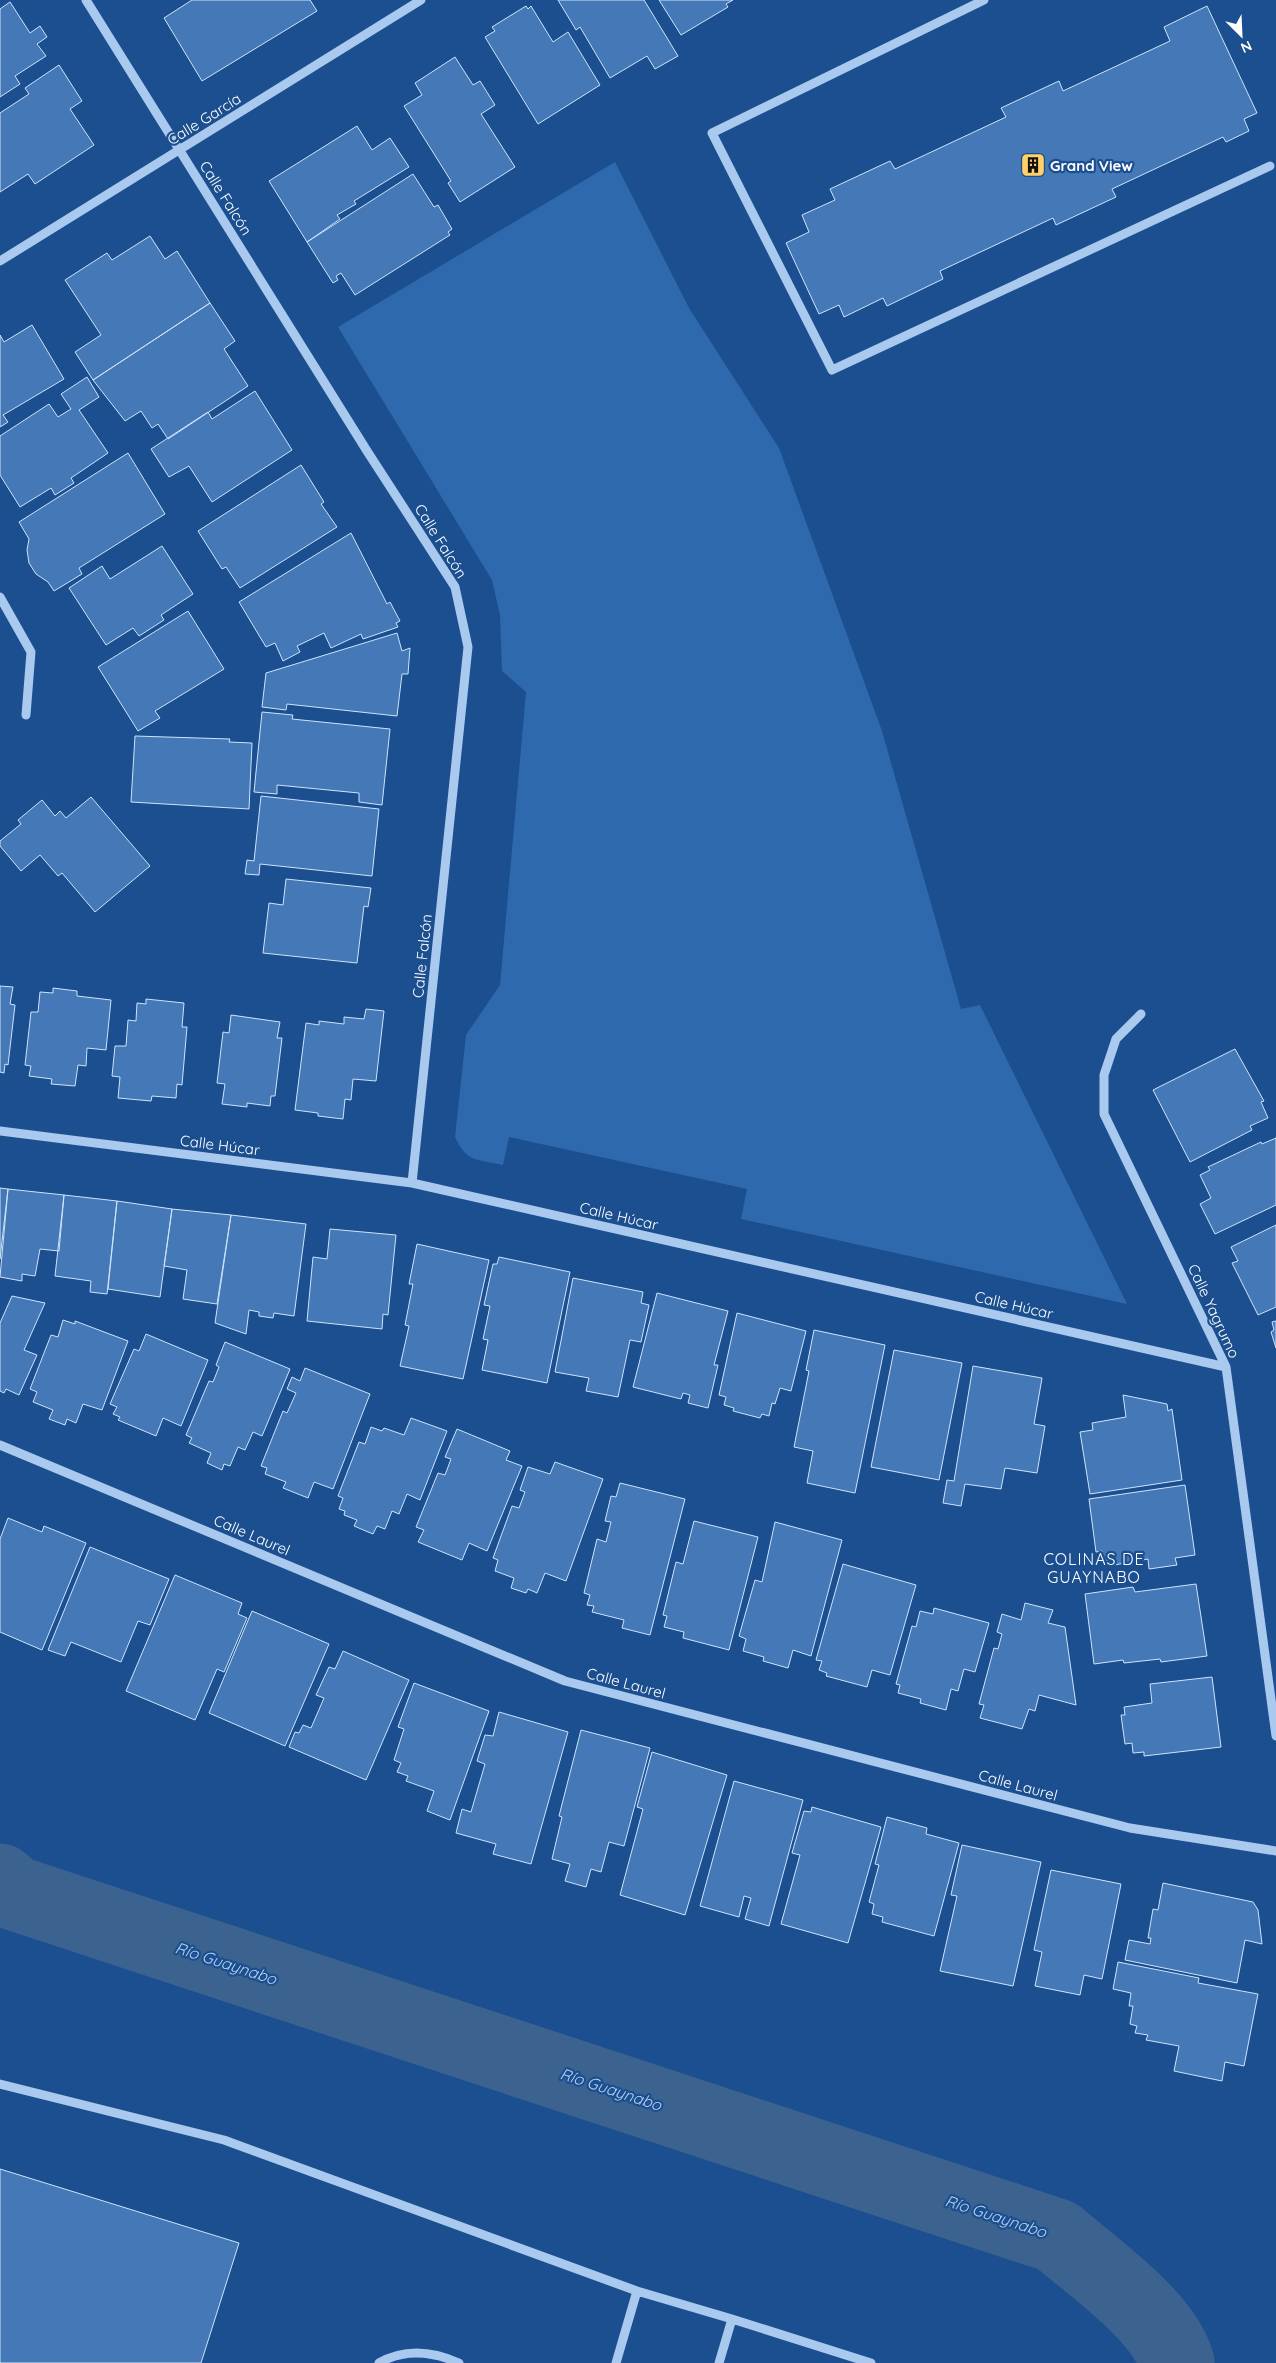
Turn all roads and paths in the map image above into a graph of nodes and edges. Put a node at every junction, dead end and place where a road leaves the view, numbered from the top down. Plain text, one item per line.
1 (86, 0) edge
2 (421, 0) edge
3 (984, 0) edge
4 (180, 150) junction
5 (1270, 166) dead end
6 (0, 262) edge
7 (0, 597) edge
8 (26, 715) dead end
9 (1141, 1014) dead end
10 (0, 1131) edge
11 (412, 1183) junction
12 (1226, 1367) junction
13 (0, 1445) edge
14 (1276, 1736) edge
15 (1276, 1851) edge
16 (0, 2084) edge
17 (637, 2291) junction
18 (732, 2319) junction
19 (379, 2363) edge
20 (459, 2363) edge
21 (616, 2363) edge
22 (719, 2363) edge
23 (871, 2363) edge

1 - 4 street, Calle Falcón
2 - 4 street, Calle García
3 - 5 street
4 - 6 street, Calle García
4 - 11 street, Calle Falcón
7 - 8 street
9 - 12 street, Calle Yagrumo
10 - 11 street, Calle Húcar
11 - 12 street, Calle Húcar
12 - 14 street, Calle Yagrumo
13 - 15 street, Calle Laurel
16 - 17 street
17 - 18 street
17 - 21 street
18 - 22 street
18 - 23 street
19 - 20 street

